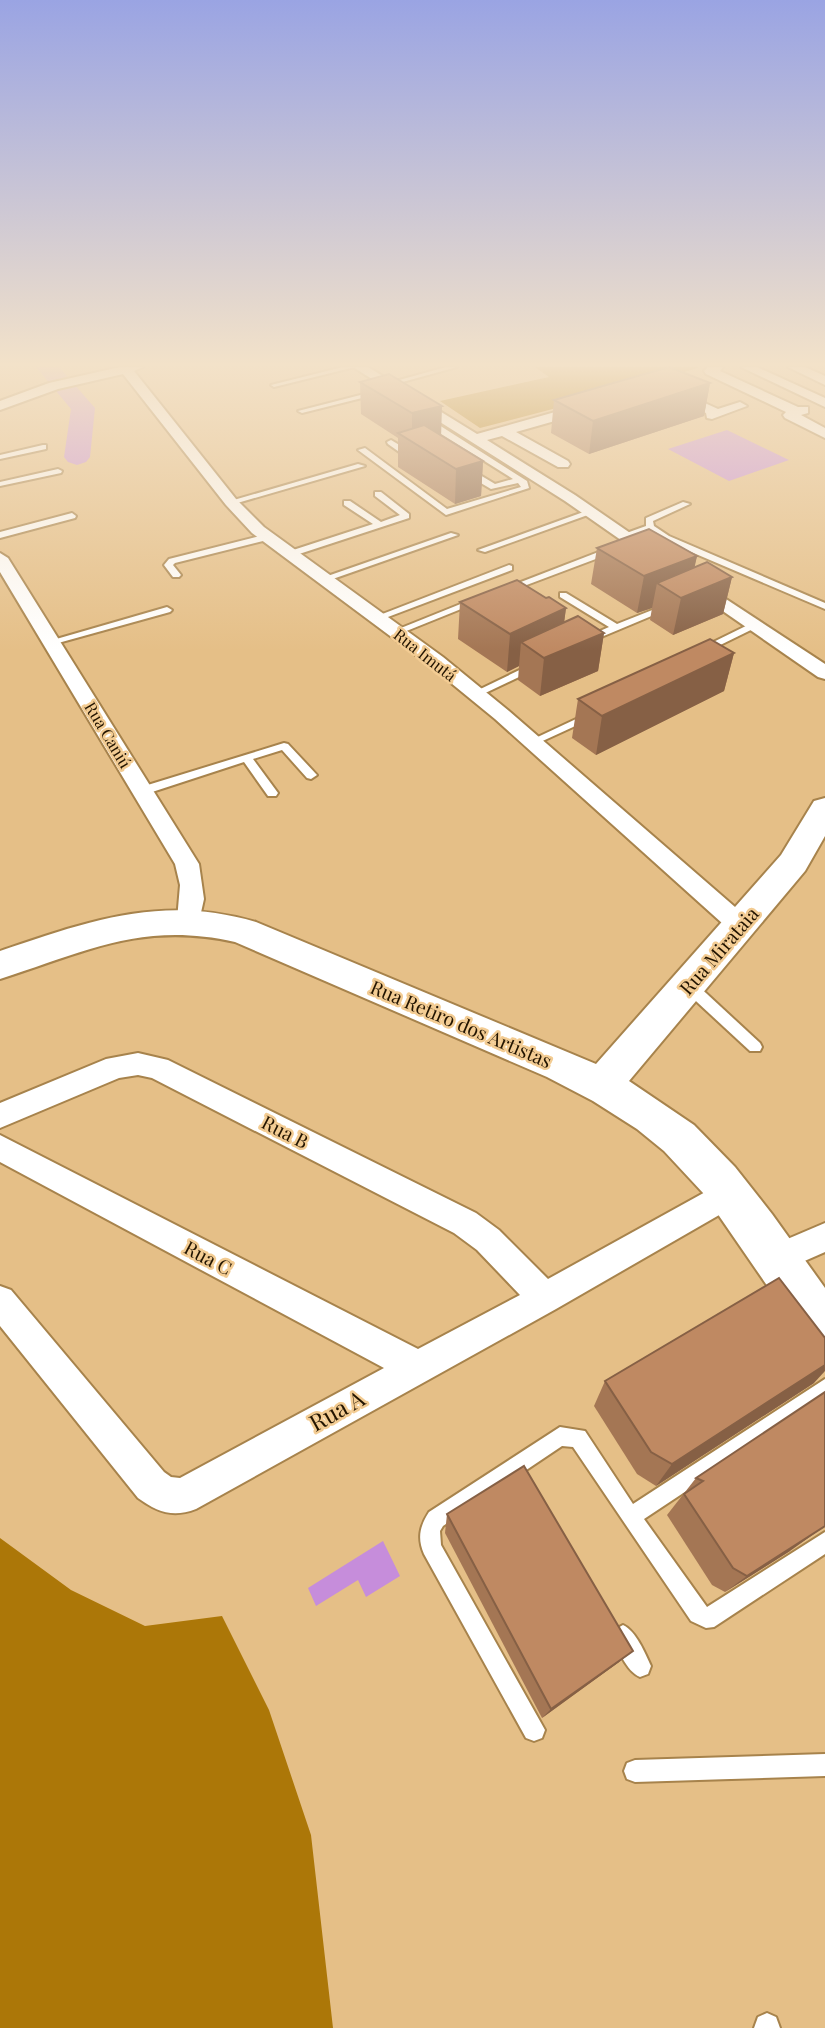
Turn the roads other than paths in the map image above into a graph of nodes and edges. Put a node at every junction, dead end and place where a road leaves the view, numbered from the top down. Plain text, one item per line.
1 (201, 462) edge
2 (378, 462) edge
3 (496, 462) edge
4 (503, 462) edge
5 (559, 462) edge
6 (563, 464) dead end
7 (458, 465) edge
8 (360, 466) dead end
9 (58, 471) dead end
10 (519, 480) junction
11 (0, 484) edge
12 (377, 494) dead end
13 (231, 502) junction
14 (347, 503) dead end
15 (686, 504) dead end
16 (592, 512) junction
17 (72, 516) dead end
18 (380, 525) junction
19 (650, 527) junction
20 (0, 535) edge
21 (454, 535) dead end
22 (268, 537) junction
23 (623, 540) junction
24 (482, 550) dead end
25 (290, 554) junction
26 (1, 560) edge
27 (509, 568) dead end
28 (176, 575) dead end
29 (324, 579) junction
30 (563, 595) dead end
31 (678, 603) edge
32 (825, 607) edge
33 (167, 610) dead end
34 (377, 618) junction
35 (754, 625) junction
36 (617, 628) junction
37 (396, 632) junction
38 (580, 640) edge
39 (51, 642) junction
40 (686, 658) edge
41 (542, 662) edge
42 (825, 673) edge
43 (475, 694) junction
44 (598, 712) edge
45 (532, 742) junction
46 (246, 757) junction
47 (311, 775) dead end
48 (142, 791) junction
49 (272, 793) dead end
50 (825, 808) edge
51 (189, 920) junction
52 (741, 926) junction
53 (0, 965) edge
54 (689, 986) junction
55 (754, 1047) dead end
56 (602, 1085) junction
57 (0, 1116) edge
58 (0, 1148) edge
59 (729, 1194) junction
60 (825, 1237) edge
61 (775, 1259) junction
62 (545, 1298) junction
63 (0, 1301) edge
64 (825, 1328) edge
65 (417, 1367) junction
66 (825, 1388) edge
67 (630, 1517) junction
68 (825, 1542) edge
69 (612, 1618) edge
70 (640, 1666) dead end
71 (534, 1730) dead end
72 (825, 1765) edge
73 (635, 1771) dead end

1 - 13 street, Rua Imutá
2 - 10 lane
3 - 10 lane
4 - 16 street
5 - 6 street
7 - 10 lane
8 - 13 lane
9 - 11 lane
12 - 18 lane
13 - 22 street, Rua Imutá
14 - 18 lane
15 - 19 lane
16 - 23 street
16 - 24 lane
17 - 20 lane
18 - 25 lane
19 - 23 lane
19 - 32 lane
21 - 29 lane
22 - 25 street, Rua Imutá
22 - 28 lane
23 - 35 street
23 - 37 lane
25 - 29 street, Rua Imutá
26 - 39 street, Rua Caniú
27 - 34 lane
29 - 34 street, Rua Imutá
30 - 36 lane
31 - 36 lane
33 - 39 lane
34 - 37 street, Rua Imutá
35 - 40 lane
35 - 42 street
36 - 38 lane
37 - 43 street, Rua Imutá
39 - 48 street, Rua Caniú
41 - 43 lane
43 - 45 street, Rua Imutá
44 - 45 lane
45 - 52 street, Rua Imutá
46 - 47 lane
46 - 48 lane
46 - 49 lane
48 - 51 street, Rua Caniú
50 - 52 street, Rua Mirataia
51 - 53 street, Rua Retiro dos Artistas
51 - 56 street, Rua Retiro dos Artistas
52 - 54 street, Rua Mirataia
54 - 55 lane
54 - 56 street, Rua Mirataia
56 - 59 street, Rua Retiro dos Artistas
57 - 62 street, Rua B
58 - 65 street, Rua C
59 - 61 street, Rua Retiro dos Artistas
59 - 62 street, Rua A
60 - 61 street
61 - 64 street, Rua Retiro dos Artistas
62 - 65 street, Rua A
63 - 65 street, Rua A
66 - 67 lane
67 - 68 lane
67 - 71 lane
69 - 70 lane
72 - 73 lane

